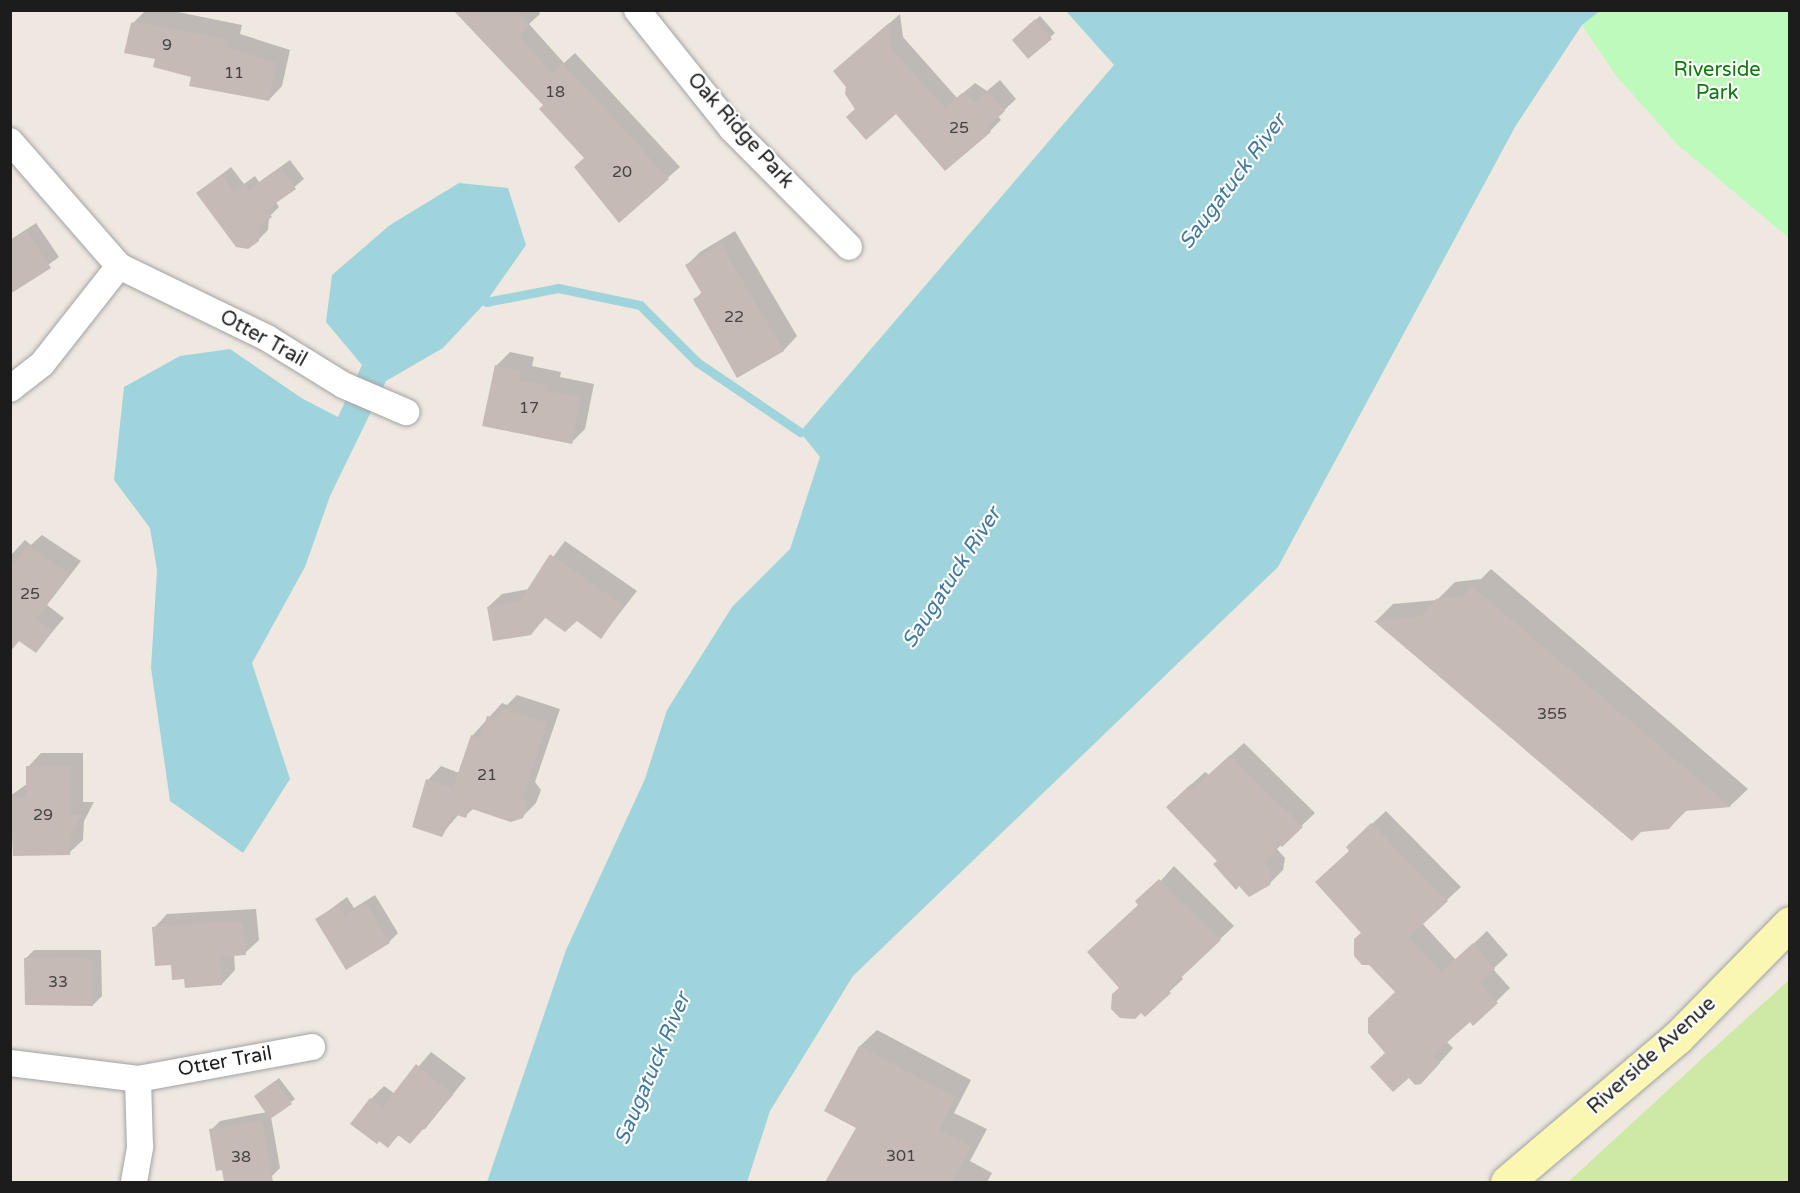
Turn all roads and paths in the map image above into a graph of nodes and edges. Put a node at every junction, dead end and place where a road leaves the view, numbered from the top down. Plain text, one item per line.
1 (637, 10) edge
2 (10, 141) edge
3 (849, 247) dead end
4 (119, 266) junction
5 (10, 389) edge
6 (401, 410) dead end
7 (1790, 923) edge
8 (312, 1047) dead end
9 (10, 1063) edge
10 (138, 1079) junction
11 (134, 1182) edge
12 (1507, 1182) edge

1 - 3 street, Oak Ridge Park
2 - 4 street, Otter Trail
4 - 5 street
4 - 6 street, Otter Trail
7 - 12 main road, Riverside Avenue
8 - 10 street, Otter Trail
9 - 10 street, Otter Trail
10 - 11 street

